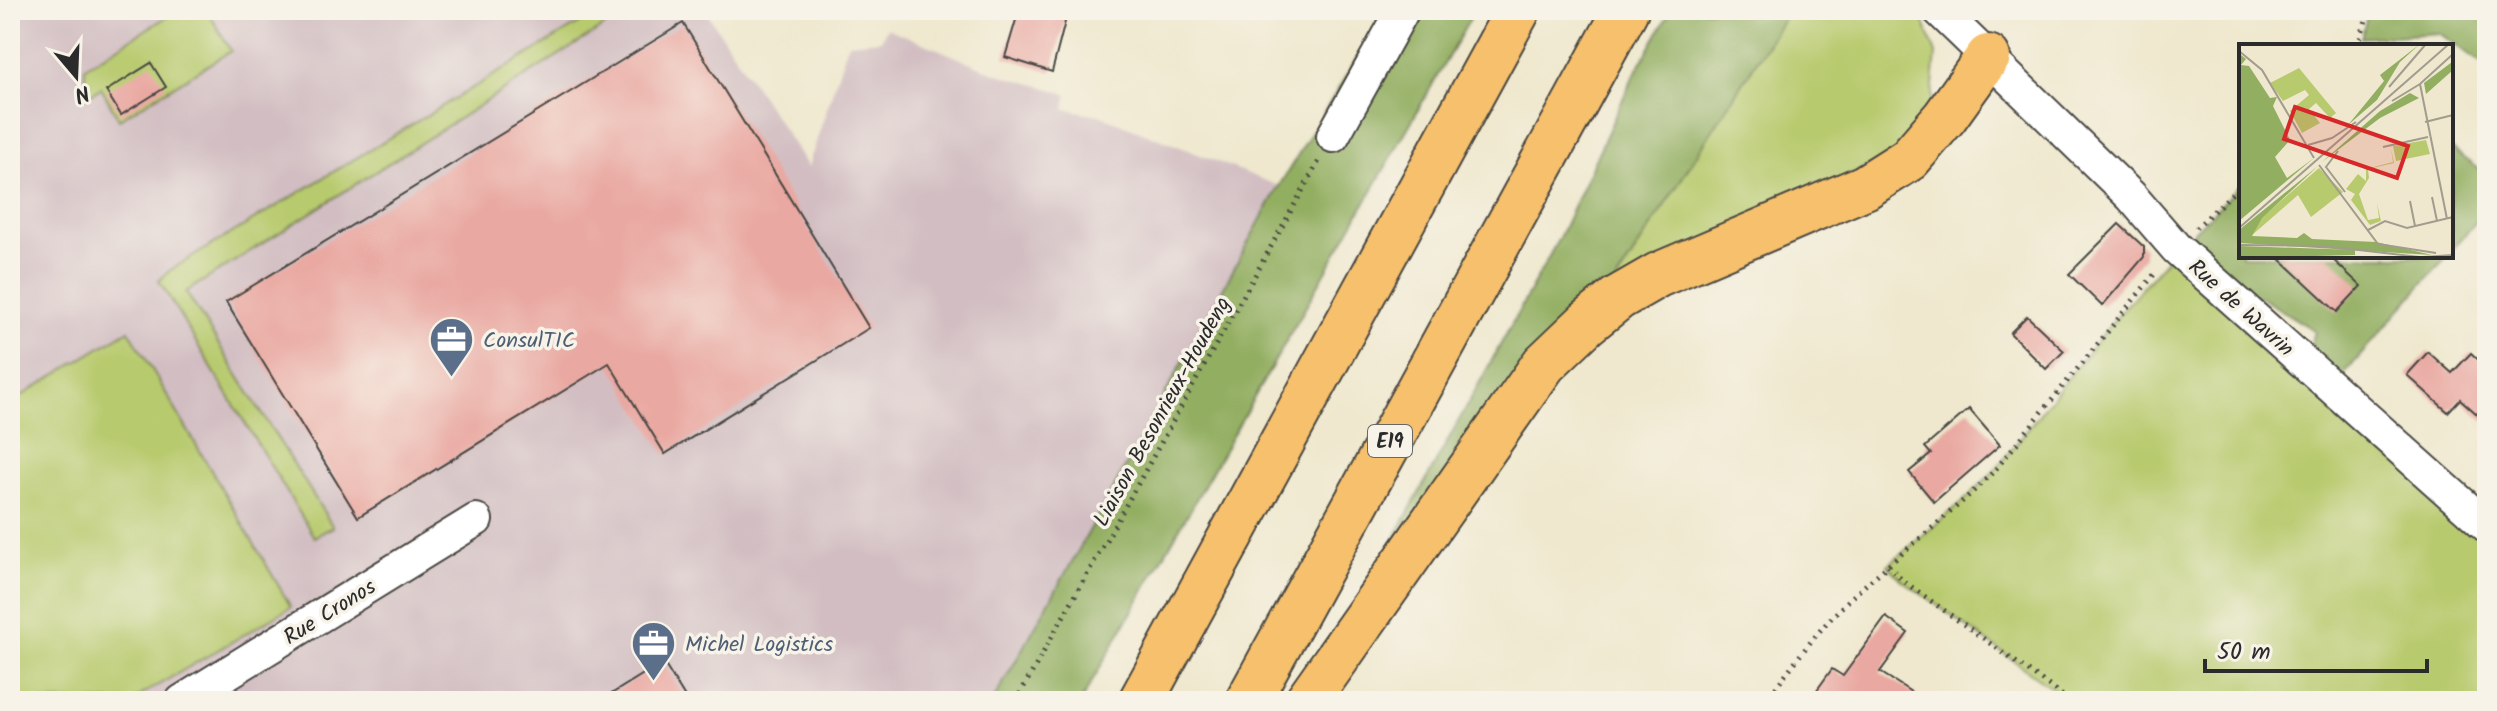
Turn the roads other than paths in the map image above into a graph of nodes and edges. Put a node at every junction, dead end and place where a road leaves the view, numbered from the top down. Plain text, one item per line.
1 (1403, 10) edge
2 (1518, 10) edge
3 (1626, 10) edge
4 (1939, 10) edge
5 (1988, 57) junction
6 (1333, 136) road end
7 (476, 520) dead end
8 (2487, 526) edge
9 (182, 701) edge
10 (1141, 701) edge
11 (1248, 701) edge
12 (1307, 701) edge

1 - 6 street
2 - 10 highway
3 - 11 highway, E19
4 - 5 street, Rue de Wavrin
5 - 8 street, Rue de Wavrin
5 - 12 highway
7 - 9 street, Rue Cronos

